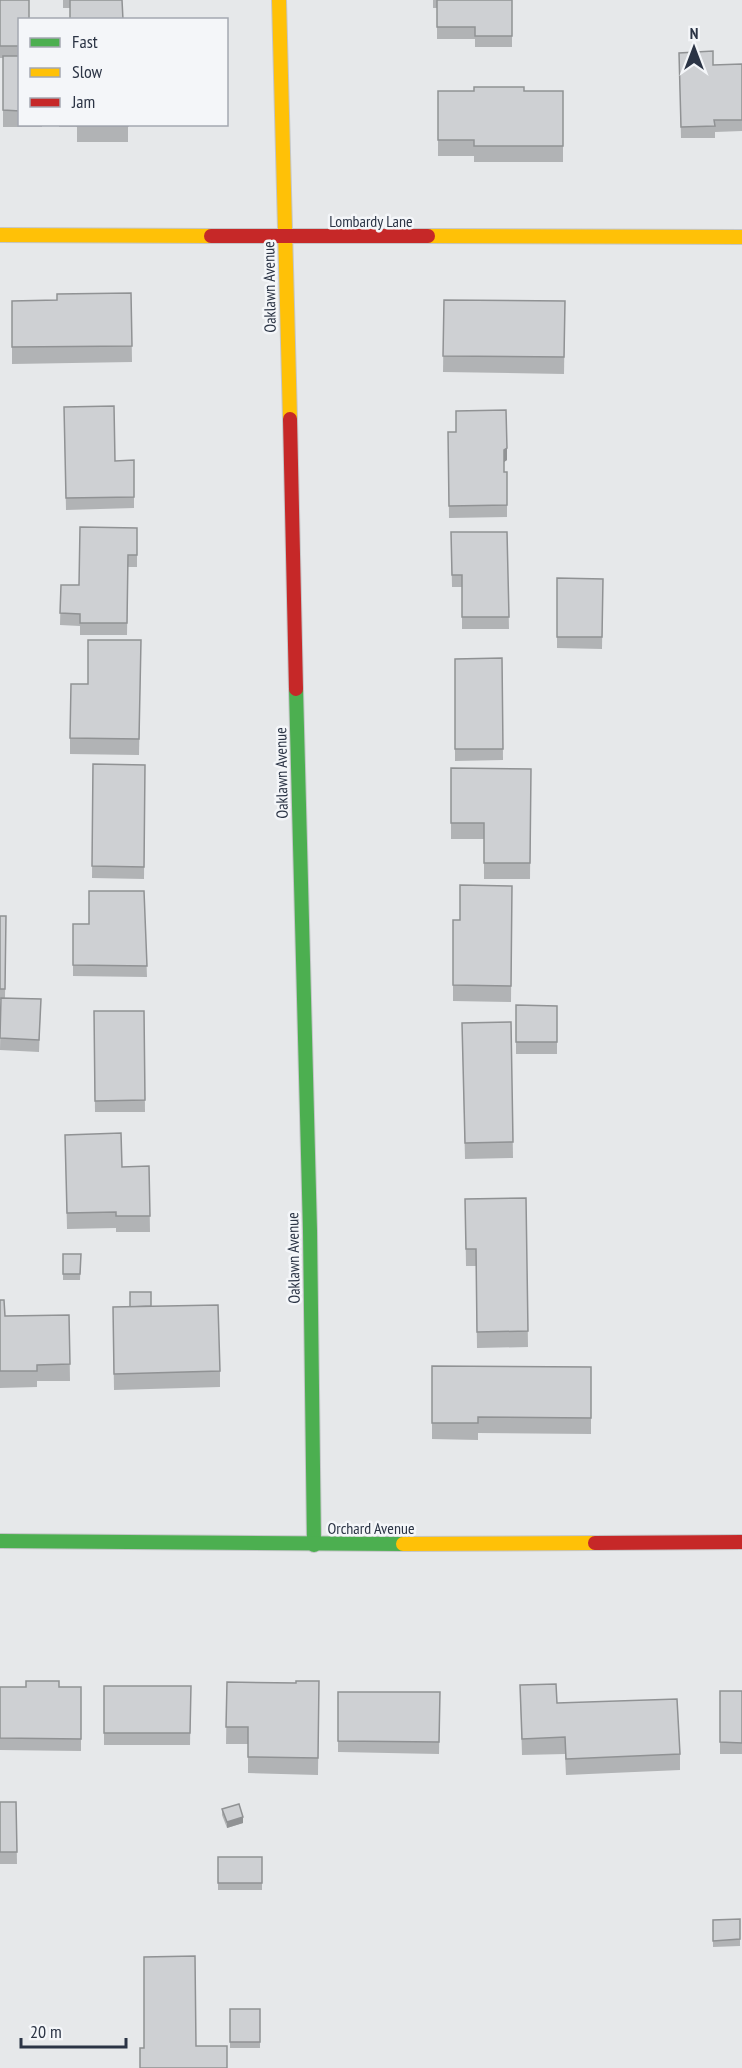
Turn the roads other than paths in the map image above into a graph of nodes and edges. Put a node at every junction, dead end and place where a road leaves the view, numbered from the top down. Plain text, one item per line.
1 (279, 0) edge
2 (0, 235) edge
3 (284, 237) junction
4 (742, 237) edge
5 (0, 1541) edge
6 (742, 1542) edge
7 (314, 1545) junction

1 - 3 street, Oaklawn Avenue
2 - 3 street, Lombardy Lane
3 - 4 street, Lombardy Lane
3 - 7 street, Oaklawn Avenue
5 - 7 street, Orchard Avenue
6 - 7 street, Orchard Avenue

